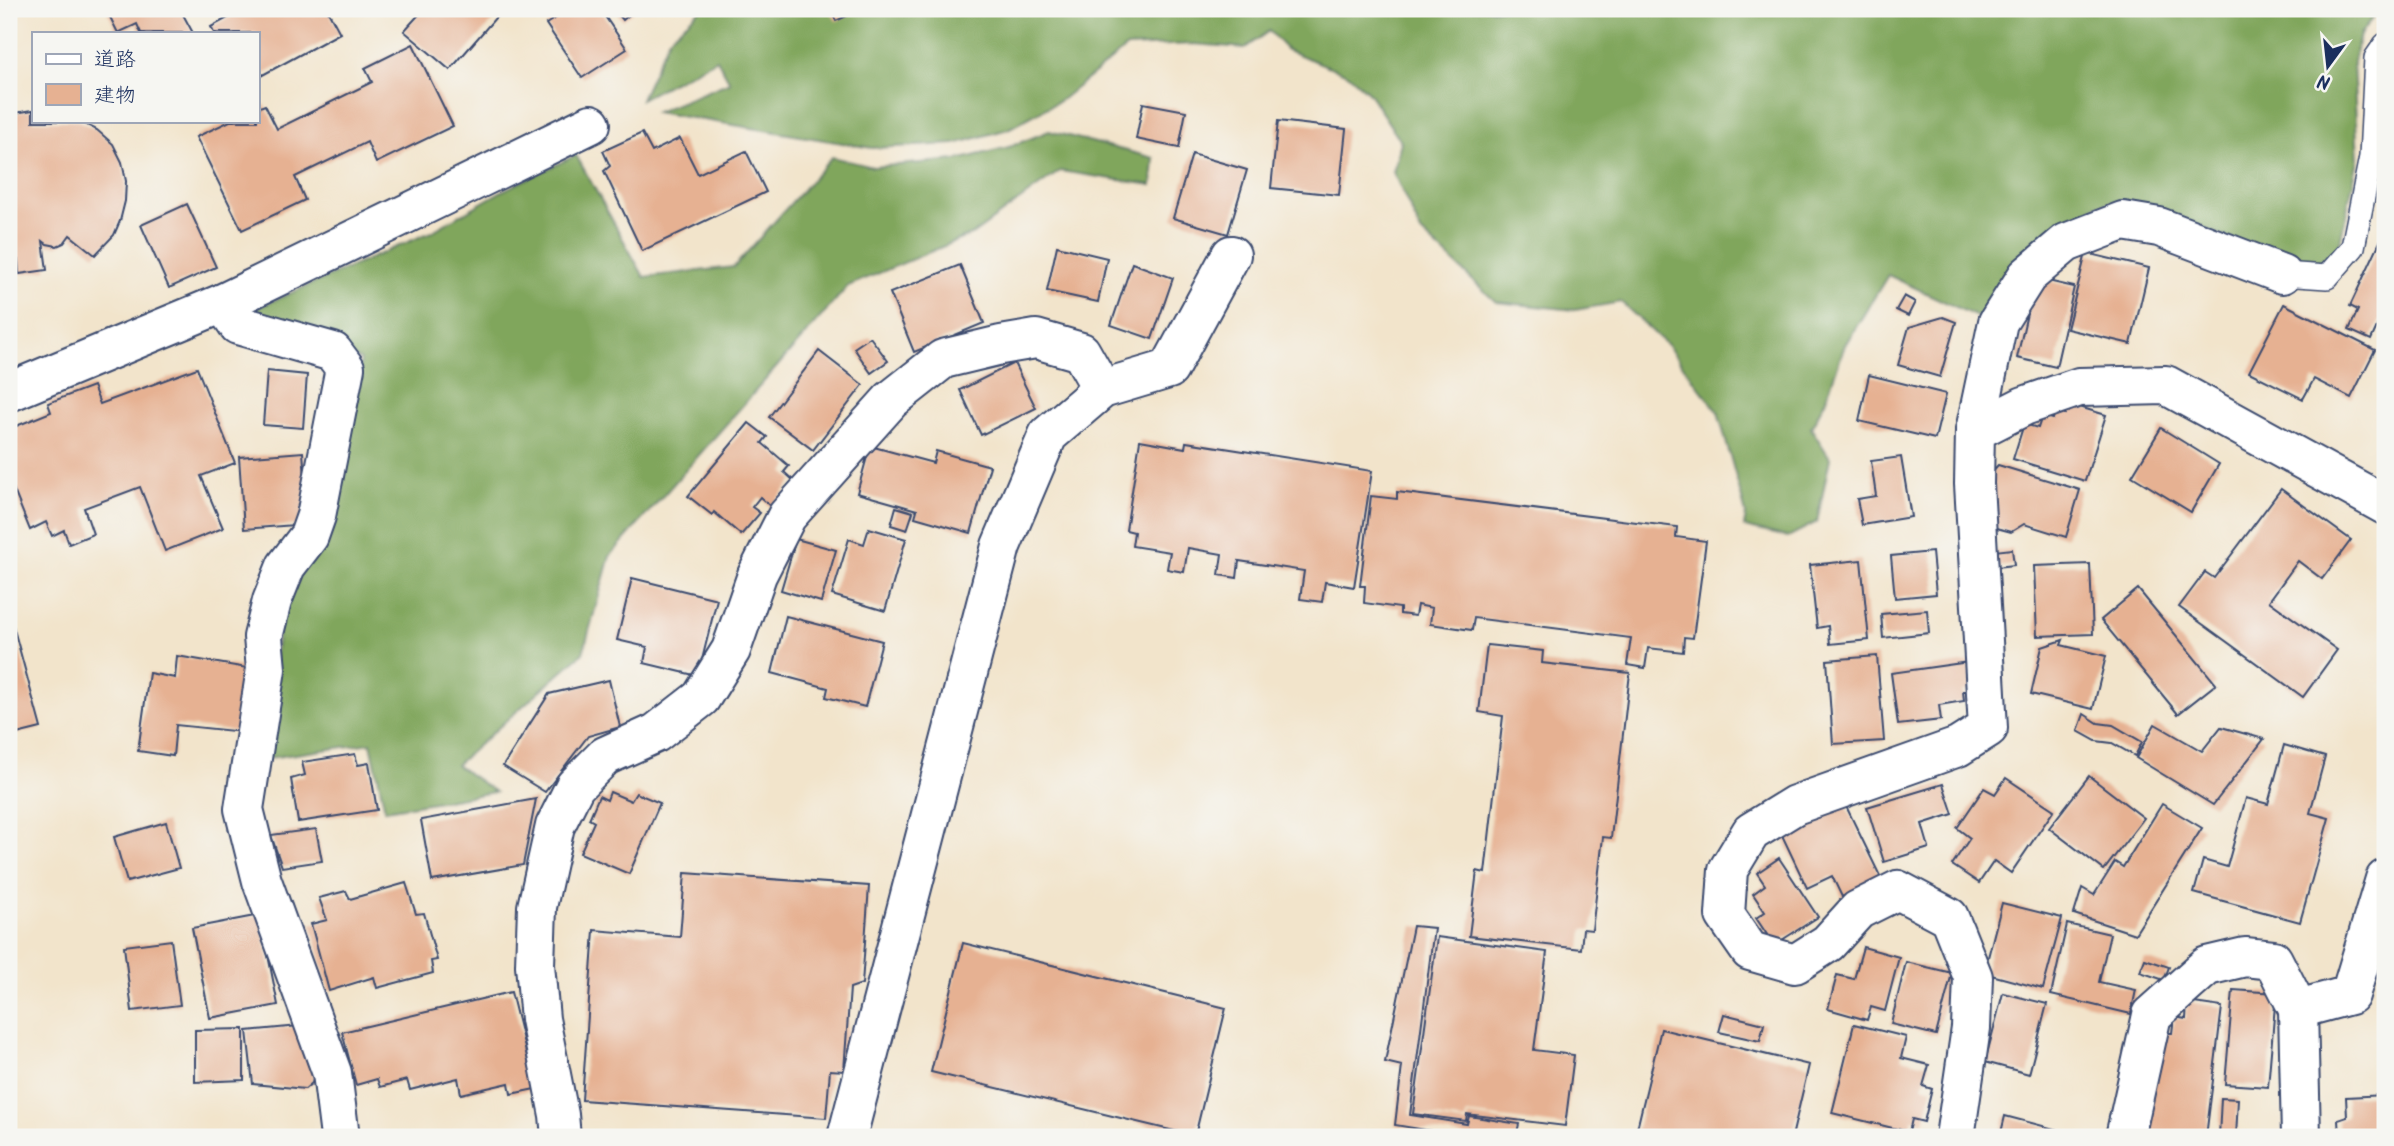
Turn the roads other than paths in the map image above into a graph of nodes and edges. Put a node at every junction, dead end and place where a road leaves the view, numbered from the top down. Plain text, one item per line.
1 (2385, 45) edge
2 (592, 124) dead end
3 (1231, 255) dead end
4 (2282, 274) joint
5 (223, 303) junction
6 (1102, 388) junction
7 (9, 392) edge
8 (1975, 431) junction
9 (2385, 505) edge
10 (2385, 879) edge
11 (2298, 1009) junction
12 (340, 1137) edge
13 (561, 1137) edge
14 (848, 1137) edge
15 (1955, 1137) edge
16 (2125, 1137) edge
17 (2301, 1137) edge

1 - 4 lane
2 - 5 street
3 - 6 street
4 - 8 street
5 - 7 street
5 - 12 street
6 - 13 street
6 - 14 street
8 - 9 street
8 - 15 street
10 - 11 street
11 - 16 street
11 - 17 street

